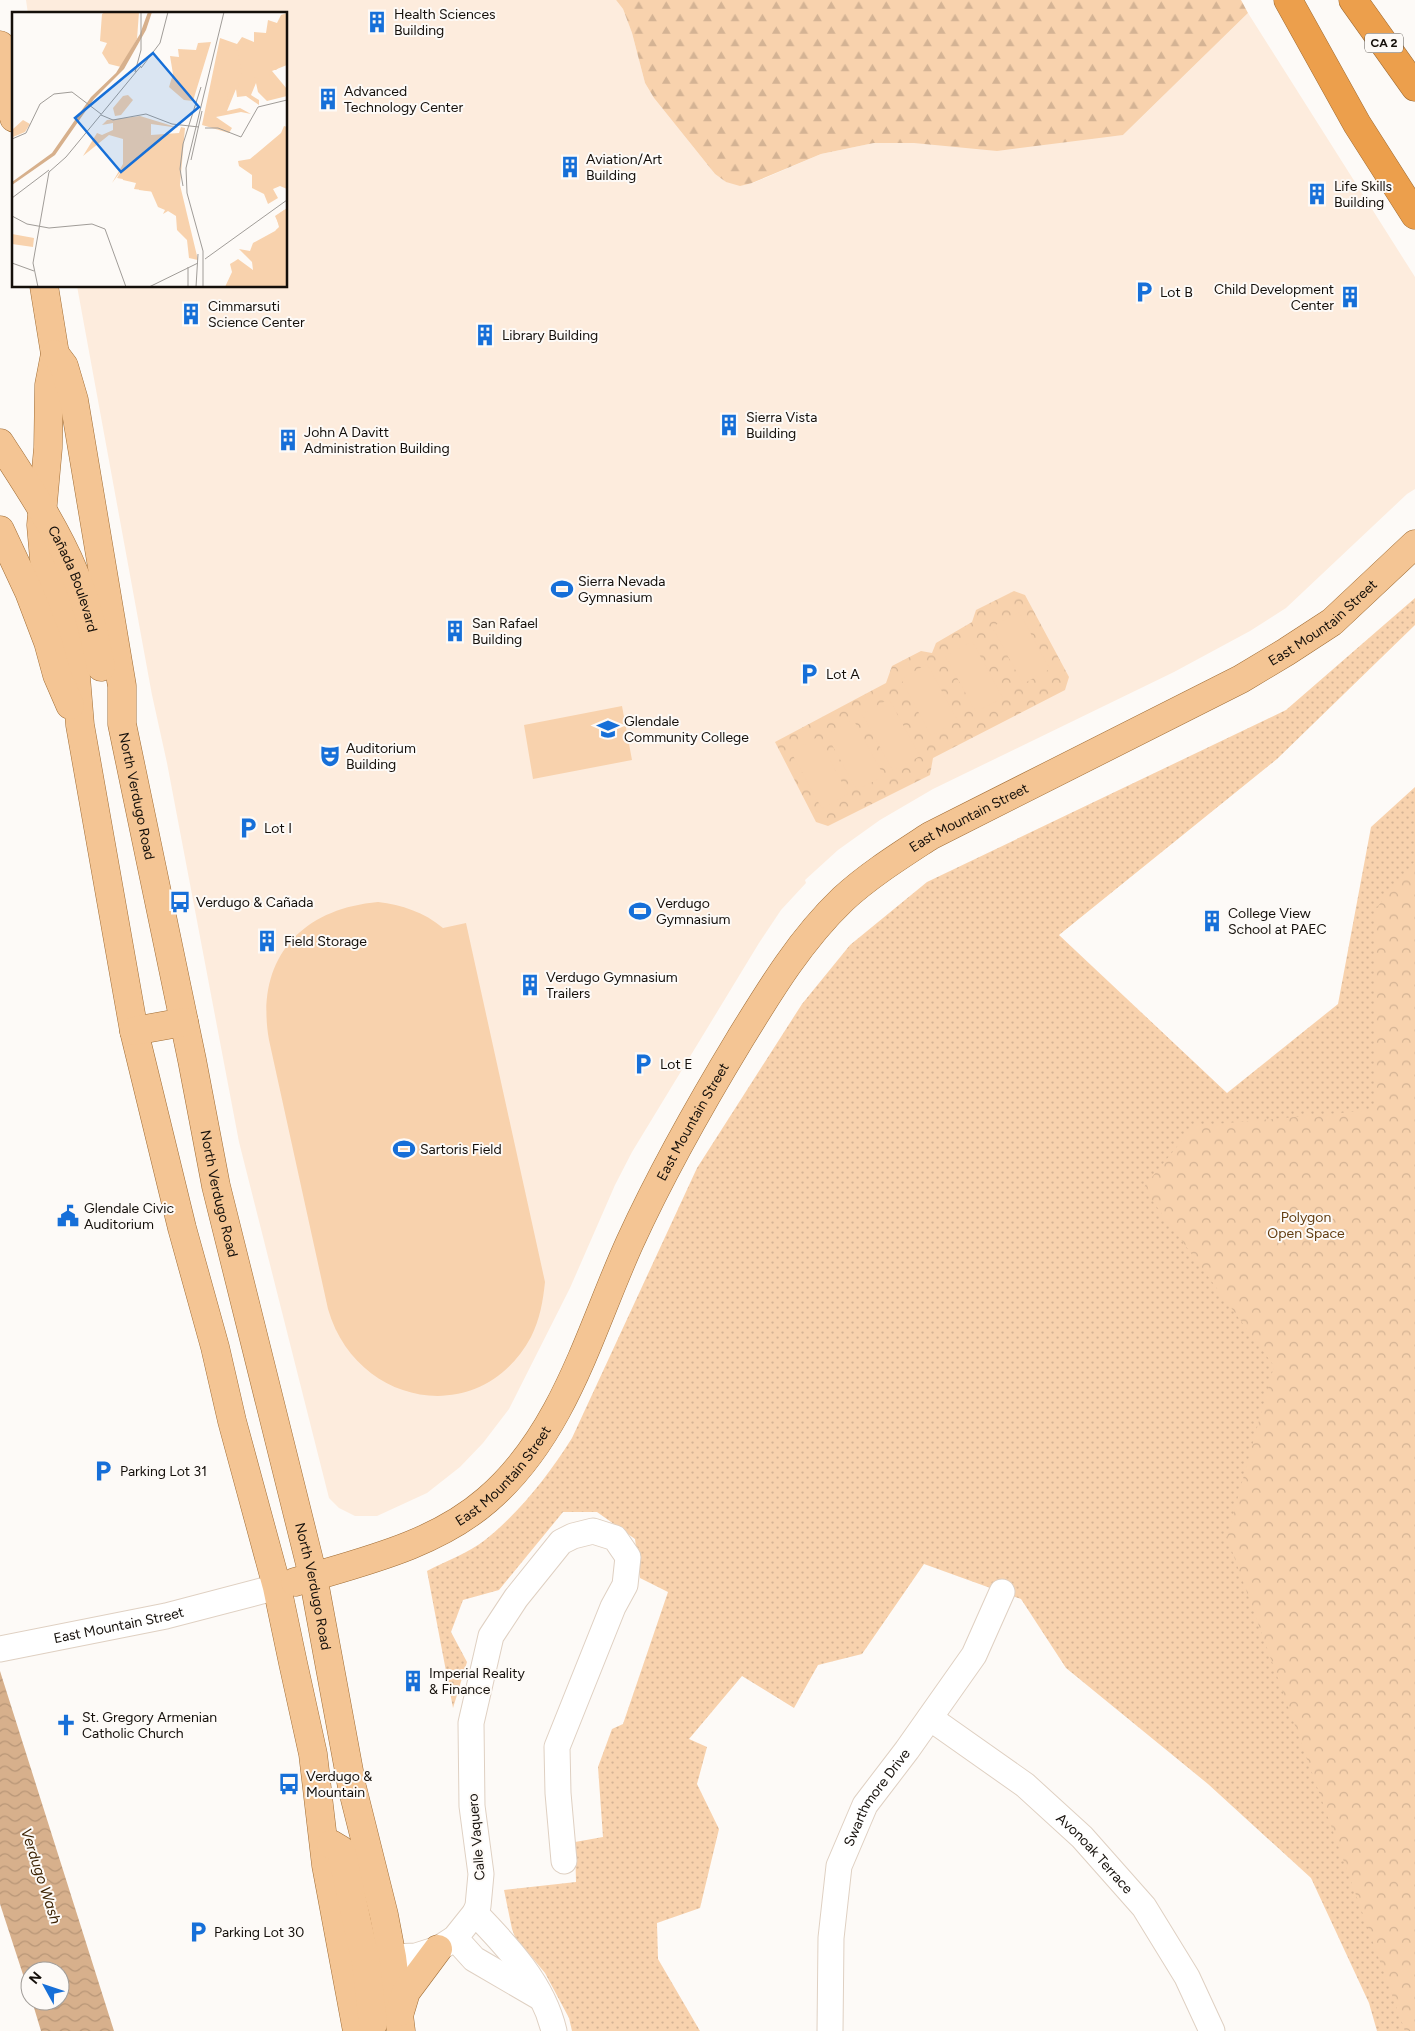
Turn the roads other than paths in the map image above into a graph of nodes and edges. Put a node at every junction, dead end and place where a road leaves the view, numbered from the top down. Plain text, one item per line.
1 (1288, 0) edge
2 (1353, 0) edge
3 (0, 45) edge
4 (1415, 87) edge
5 (12, 108) edge
6 (1415, 215) edge
7 (44, 288) edge
8 (55, 354) junction
9 (0, 443) edge
10 (43, 509) junction
11 (0, 530) edge
12 (1415, 544) edge
13 (122, 724) junction
14 (80, 725) junction
15 (184, 1022) junction
16 (134, 1031) junction
17 (314, 1576) junction
18 (277, 1587) junction
19 (1002, 1592) dead end
20 (0, 1649) edge
21 (930, 1718) junction
22 (323, 1839) junction
23 (564, 1861) dead end
24 (476, 1913) junction
25 (447, 1944) junction
26 (379, 1960) junction
27 (540, 1998) junction
28 (400, 2023) edge
29 (356, 2031) edge
30 (374, 2031) edge
31 (554, 2031) edge
32 (830, 2031) edge
33 (1212, 2031) edge

1 - 6 highway
2 - 4 highway, CA 2
3 - 5 main road
7 - 8 main road, North Verdugo Road
8 - 10 main road, North Verdugo Road
8 - 13 main road, North Verdugo Road
9 - 10 main road, Cañada Boulevard
10 - 13 main road, Cañada Boulevard
10 - 14 main road, North Verdugo Road
11 - 14 main road
12 - 17 main road, East Mountain Street
13 - 15 main road, North Verdugo Road
14 - 16 main road, North Verdugo Road
15 - 16 main road
15 - 17 main road, North Verdugo Road
16 - 18 main road, North Verdugo Road
17 - 18 main road, East Mountain Street
17 - 26 main road, North Verdugo Road
18 - 20 street, East Mountain Street
18 - 22 main road, North Verdugo Road
19 - 21 street, Swarthmore Drive
21 - 32 street, Swarthmore Drive
21 - 33 street, Avonoak Terrace
22 - 26 main road
22 - 29 main road, North Verdugo Road
23 - 24 street, Calle Vaquero
24 - 25 street, Calle Vaquero
24 - 27 street
25 - 26 street
25 - 27 street
25 - 28 main road
26 - 28 main road, North Verdugo Road
26 - 30 main road
27 - 31 street

